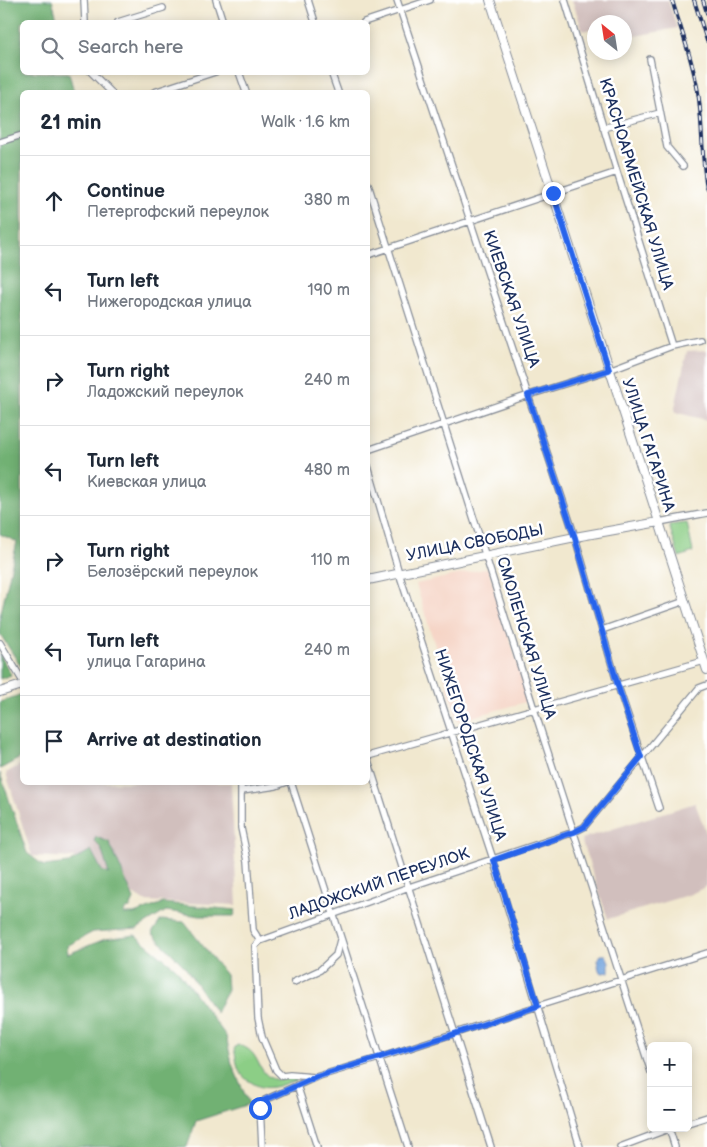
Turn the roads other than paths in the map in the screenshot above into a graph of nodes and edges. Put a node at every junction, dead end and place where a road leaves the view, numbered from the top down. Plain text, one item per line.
1 (84, 0) edge
2 (216, 0) edge
3 (308, 0) edge
4 (397, 0) edge
5 (430, 0) edge
6 (490, 0) edge
7 (565, 0) edge
8 (164, 8) dead end
9 (400, 10) junction
10 (85, 20) edge
11 (125, 20) edge
12 (222, 20) edge
13 (314, 20) edge
14 (370, 20) edge
15 (650, 59) dead end
16 (94, 75) edge
17 (205, 75) edge
18 (240, 75) edge
19 (332, 75) edge
20 (109, 90) edge
21 (160, 90) edge
22 (245, 90) edge
23 (337, 90) edge
24 (660, 113) junction
25 (603, 128) junction
26 (20, 136) edge
27 (0, 142) edge
28 (683, 166) dead end
29 (616, 172) junction
30 (370, 190) edge
31 (553, 193) junction
32 (470, 221) junction
33 (389, 249) junction
34 (370, 254) edge
35 (700, 340) dead end
36 (672, 346) junction
37 (609, 370) junction
38 (528, 395) junction
39 (444, 424) junction
40 (370, 449) edge
41 (370, 473) edge
42 (707, 513) edge
43 (659, 522) junction
44 (575, 538) junction
45 (486, 556) junction
46 (399, 573) junction
47 (370, 580) edge
48 (685, 601) junction
49 (602, 630) junction
50 (0, 642) edge
51 (704, 661) junction
52 (707, 670) edge
53 (20, 677) edge
54 (707, 685) edge
55 (20, 686) edge
56 (618, 686) junction
57 (0, 692) edge
58 (534, 709) junction
59 (451, 732) junction
60 (370, 755) edge
61 (641, 757) junction
62 (370, 766) edge
63 (241, 785) edge
64 (279, 785) edge
65 (290, 785) edge
66 (242, 791) junction
67 (659, 808) dead end
68 (574, 832) junction
69 (494, 860) junction
70 (409, 887) junction
71 (332, 914) junction
72 (340, 940) junction
73 (260, 941) junction
74 (707, 954) edge
75 (620, 980) junction
76 (294, 982) dead end
77 (538, 1006) junction
78 (454, 1034) junction
79 (379, 1058) junction
80 (647, 1060) edge
81 (316, 1077) junction
82 (297, 1085) junction
83 (707, 1117) edge
84 (692, 1122) edge
85 (659, 1132) edge
86 (671, 1132) edge
87 (262, 1147) edge
88 (317, 1147) edge
89 (408, 1147) edge
90 (491, 1147) edge
91 (580, 1147) edge
92 (620, 1147) edge
93 (675, 1147) edge

1 - 10 street
2 - 12 street
3 - 13 street
4 - 9 street, КИЕВСКАЯ УЛИЦА
5 - 9 street
6 - 31 street, УЛИЦА ГАГАРИНА
7 - 25 street, КРАСНОАРМЕЙСКАЯ УЛИЦА
8 - 11 street
9 - 14 street
9 - 32 street, КИЕВСКАЯ УЛИЦА
15 - 24 street
16 - 20 street
17 - 21 street
18 - 22 street
19 - 23 street
24 - 25 street
24 - 28 street
25 - 29 street, КРАСНОАРМЕЙСКАЯ УЛИЦА
26 - 27 street
29 - 31 street
29 - 36 street, КРАСНОАРМЕЙСКАЯ УЛИЦА
30 - 33 street, СМОЛЕНСКАЯ УЛИЦА
31 - 32 street
31 - 37 street, УЛИЦА ГАГАРИНА
32 - 33 street
32 - 38 street, КИЕВСКАЯ УЛИЦА
33 - 34 street
33 - 39 street, СМОЛЕНСКАЯ УЛИЦА
35 - 36 street
36 - 37 street
37 - 38 street
37 - 43 street, УЛИЦА ГАГАРИНА
38 - 39 street
38 - 44 street, КИЕВСКАЯ УЛИЦА
39 - 40 street
39 - 45 street, СМОЛЕНСКАЯ УЛИЦА
41 - 46 street, НИЖЕГОРОДСКАЯ УЛИЦА
42 - 43 street, УЛИЦА СВОБОДЫ
43 - 44 street, УЛИЦА СВОБОДЫ
43 - 48 street, УЛИЦА ГАГАРИНА
44 - 45 street, УЛИЦА СВОБОДЫ
44 - 49 street, КИЕВСКАЯ УЛИЦА
45 - 46 street, УЛИЦА СВОБОДЫ
45 - 58 street, СМОЛЕНСКАЯ УЛИЦА
46 - 47 street, УЛИЦА СВОБОДЫ
46 - 59 street, НИЖЕГОРОДСКАЯ УЛИЦА
48 - 49 street
48 - 51 street, УЛИЦА ГАГАРИНА
49 - 56 street, КИЕВСКАЯ УЛИЦА
50 - 53 street
51 - 52 street, УЛИЦА ГАГАРИНА
51 - 56 street
54 - 61 street, ЛАДОЖСКИЙ ПЕРЕУЛОК
55 - 57 street
56 - 58 street
56 - 61 street, КИЕВСКАЯ УЛИЦА
58 - 59 street
58 - 68 street, СМОЛЕНСКАЯ УЛИЦА
59 - 60 street
59 - 69 street, НИЖЕГОРОДСКАЯ УЛИЦА
61 - 67 street, КИЕВСКАЯ УЛИЦА
61 - 68 street, ЛАДОЖСКИЙ ПЕРЕУЛОК
62 - 70 street
63 - 66 street
64 - 66 street
65 - 71 street
66 - 73 street
68 - 69 street, ЛАДОЖСКИЙ ПЕРЕУЛОК
68 - 75 street, СМОЛЕНСКАЯ УЛИЦА
69 - 70 street, ЛАДОЖСКИЙ ПЕРЕУЛОК
69 - 77 street, НИЖЕГОРОДСКАЯ УЛИЦА
70 - 71 street, ЛАДОЖСКИЙ ПЕРЕУЛОК
70 - 78 street
71 - 72 street
71 - 73 street, ЛАДОЖСКИЙ ПЕРЕУЛОК
72 - 76 street
72 - 79 street
73 - 81 street
74 - 75 street
75 - 77 street
75 - 80 street, СМОЛЕНСКАЯ УЛИЦА
77 - 78 street
77 - 91 street, НИЖЕГОРОДСКАЯ УЛИЦА
78 - 79 street
78 - 90 street
79 - 81 street
79 - 89 street
81 - 82 street
82 - 87 street
82 - 88 street
83 - 84 street
85 - 92 street
86 - 93 street

